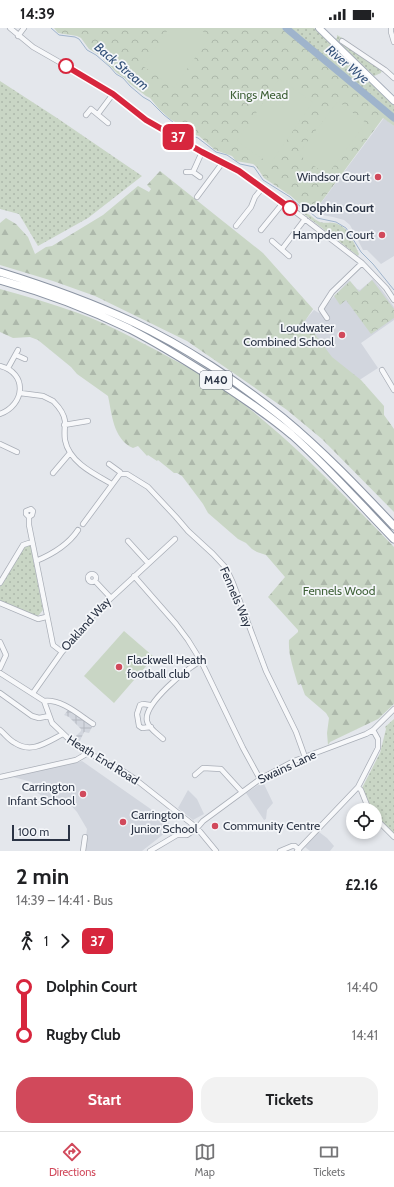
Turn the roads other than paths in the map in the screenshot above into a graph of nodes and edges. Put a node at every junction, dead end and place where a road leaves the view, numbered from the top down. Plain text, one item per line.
1 (10, 28) edge
2 (24, 28) edge
3 (319, 28) edge
4 (391, 28) edge
5 (18, 36) junction
6 (342, 42) dead end
7 (394, 42) edge
8 (394, 78) edge
9 (113, 94) junction
10 (394, 100) edge
11 (98, 114) junction
12 (86, 115) dead end
13 (108, 123) dead end
14 (202, 152) junction
15 (223, 162) junction
16 (186, 172) dead end
17 (193, 172) junction
18 (200, 177) dead end
19 (263, 187) junction
20 (197, 197) dead end
21 (283, 203) junction
22 (305, 219) junction
23 (236, 226) dead end
24 (261, 230) dead end
25 (272, 241) dead end
26 (282, 249) junction
27 (289, 256) dead end
28 (362, 263) junction
29 (0, 272) edge
30 (0, 280) edge
31 (394, 300) edge
32 (327, 318) dead end
33 (25, 360) dead end
34 (0, 366) edge
35 (8, 368) junction
36 (382, 370) dead end
37 (394, 390) edge
38 (20, 393) junction
39 (0, 415) edge
40 (88, 421) dead end
41 (64, 425) junction
42 (0, 444) edge
43 (17, 452) dead end
44 (70, 453) junction
45 (109, 464) dead end
46 (53, 473) dead end
47 (120, 474) junction
48 (112, 484) junction
49 (29, 517) dead end
50 (83, 524) dead end
51 (394, 526) edge
52 (78, 530) dead end
53 (175, 539) dead end
54 (394, 539) edge
55 (128, 541) dead end
56 (32, 542) junction
57 (36, 561) junction
58 (148, 563) junction
59 (134, 576) junction
60 (95, 581) dead end
61 (0, 583) edge
62 (110, 597) junction
63 (0, 603) edge
64 (46, 617) junction
65 (0, 642) edge
66 (62, 652) junction
67 (201, 661) junction
68 (0, 668) edge
69 (0, 672) edge
70 (33, 692) junction
71 (0, 693) edge
72 (44, 701) junction
73 (150, 705) junction
74 (394, 709) edge
75 (49, 716) junction
76 (93, 724) dead end
77 (151, 727) junction
78 (0, 730) edge
79 (372, 730) junction
80 (63, 734) junction
81 (163, 739) dead end
82 (88, 753) junction
83 (305, 757) junction
84 (195, 775) dead end
85 (0, 777) edge
86 (260, 779) junction
87 (358, 787) junction
88 (242, 792) junction
89 (366, 803) edge
90 (382, 825) edge
91 (197, 828) junction
92 (85, 837) dead end
93 (394, 837) edge
94 (298, 850) edge
95 (83, 851) edge
96 (150, 851) edge
97 (216, 851) edge
98 (280, 851) edge

1 - 5 street
2 - 5 street
3 - 10 main road
4 - 7 street
5 - 9 street
6 - 8 street
9 - 11 street
9 - 14 street
11 - 12 street
11 - 13 street
14 - 15 street
14 - 17 street
15 - 19 street
15 - 20 street
16 - 17 street
17 - 18 street
19 - 21 street
19 - 23 street
21 - 22 street
21 - 24 street
22 - 26 street
22 - 28 street
25 - 26 street
26 - 27 street
28 - 31 street
28 - 32 street
29 - 51 highway, M40
30 - 54 highway, M40
33 - 35 street
34 - 35 street
35 - 38 street
36 - 37 street
38 - 39 street
38 - 41 street
40 - 41 street
41 - 44 street
42 - 43 street
44 - 46 street
44 - 48 street
45 - 47 street
47 - 48 street
47 - 83 street, Fennels Way
48 - 50 street
49 - 56 street
52 - 57 street
53 - 58 street, Oakland Way
55 - 58 street
56 - 57 street
56 - 61 street
57 - 64 street
58 - 59 street, Oakland Way
59 - 62 street, Oakland Way
59 - 67 street
60 - 62 street
62 - 66 street, Oakland Way
63 - 64 street
64 - 66 street
65 - 68 street
66 - 70 street, Oakland Way
67 - 73 street
67 - 86 street
69 - 70 street
70 - 72 street
71 - 75 street
72 - 75 street, Heath End Road
72 - 76 street
73 - 77 street
73 - 77 street
74 - 79 street, Swains Lane
75 - 80 street, Heath End Road
77 - 81 street
78 - 80 street
79 - 83 street, Swains Lane
79 - 87 street
80 - 82 street, Heath End Road
82 - 85 street
82 - 91 street, Heath End Road
83 - 86 street, Swains Lane
84 - 88 street
86 - 88 street, Swains Lane
87 - 89 street
87 - 94 street
88 - 91 street, Swains Lane
90 - 93 street
91 - 96 street
91 - 97 street, Heath End Road
92 - 95 street
94 - 98 street

